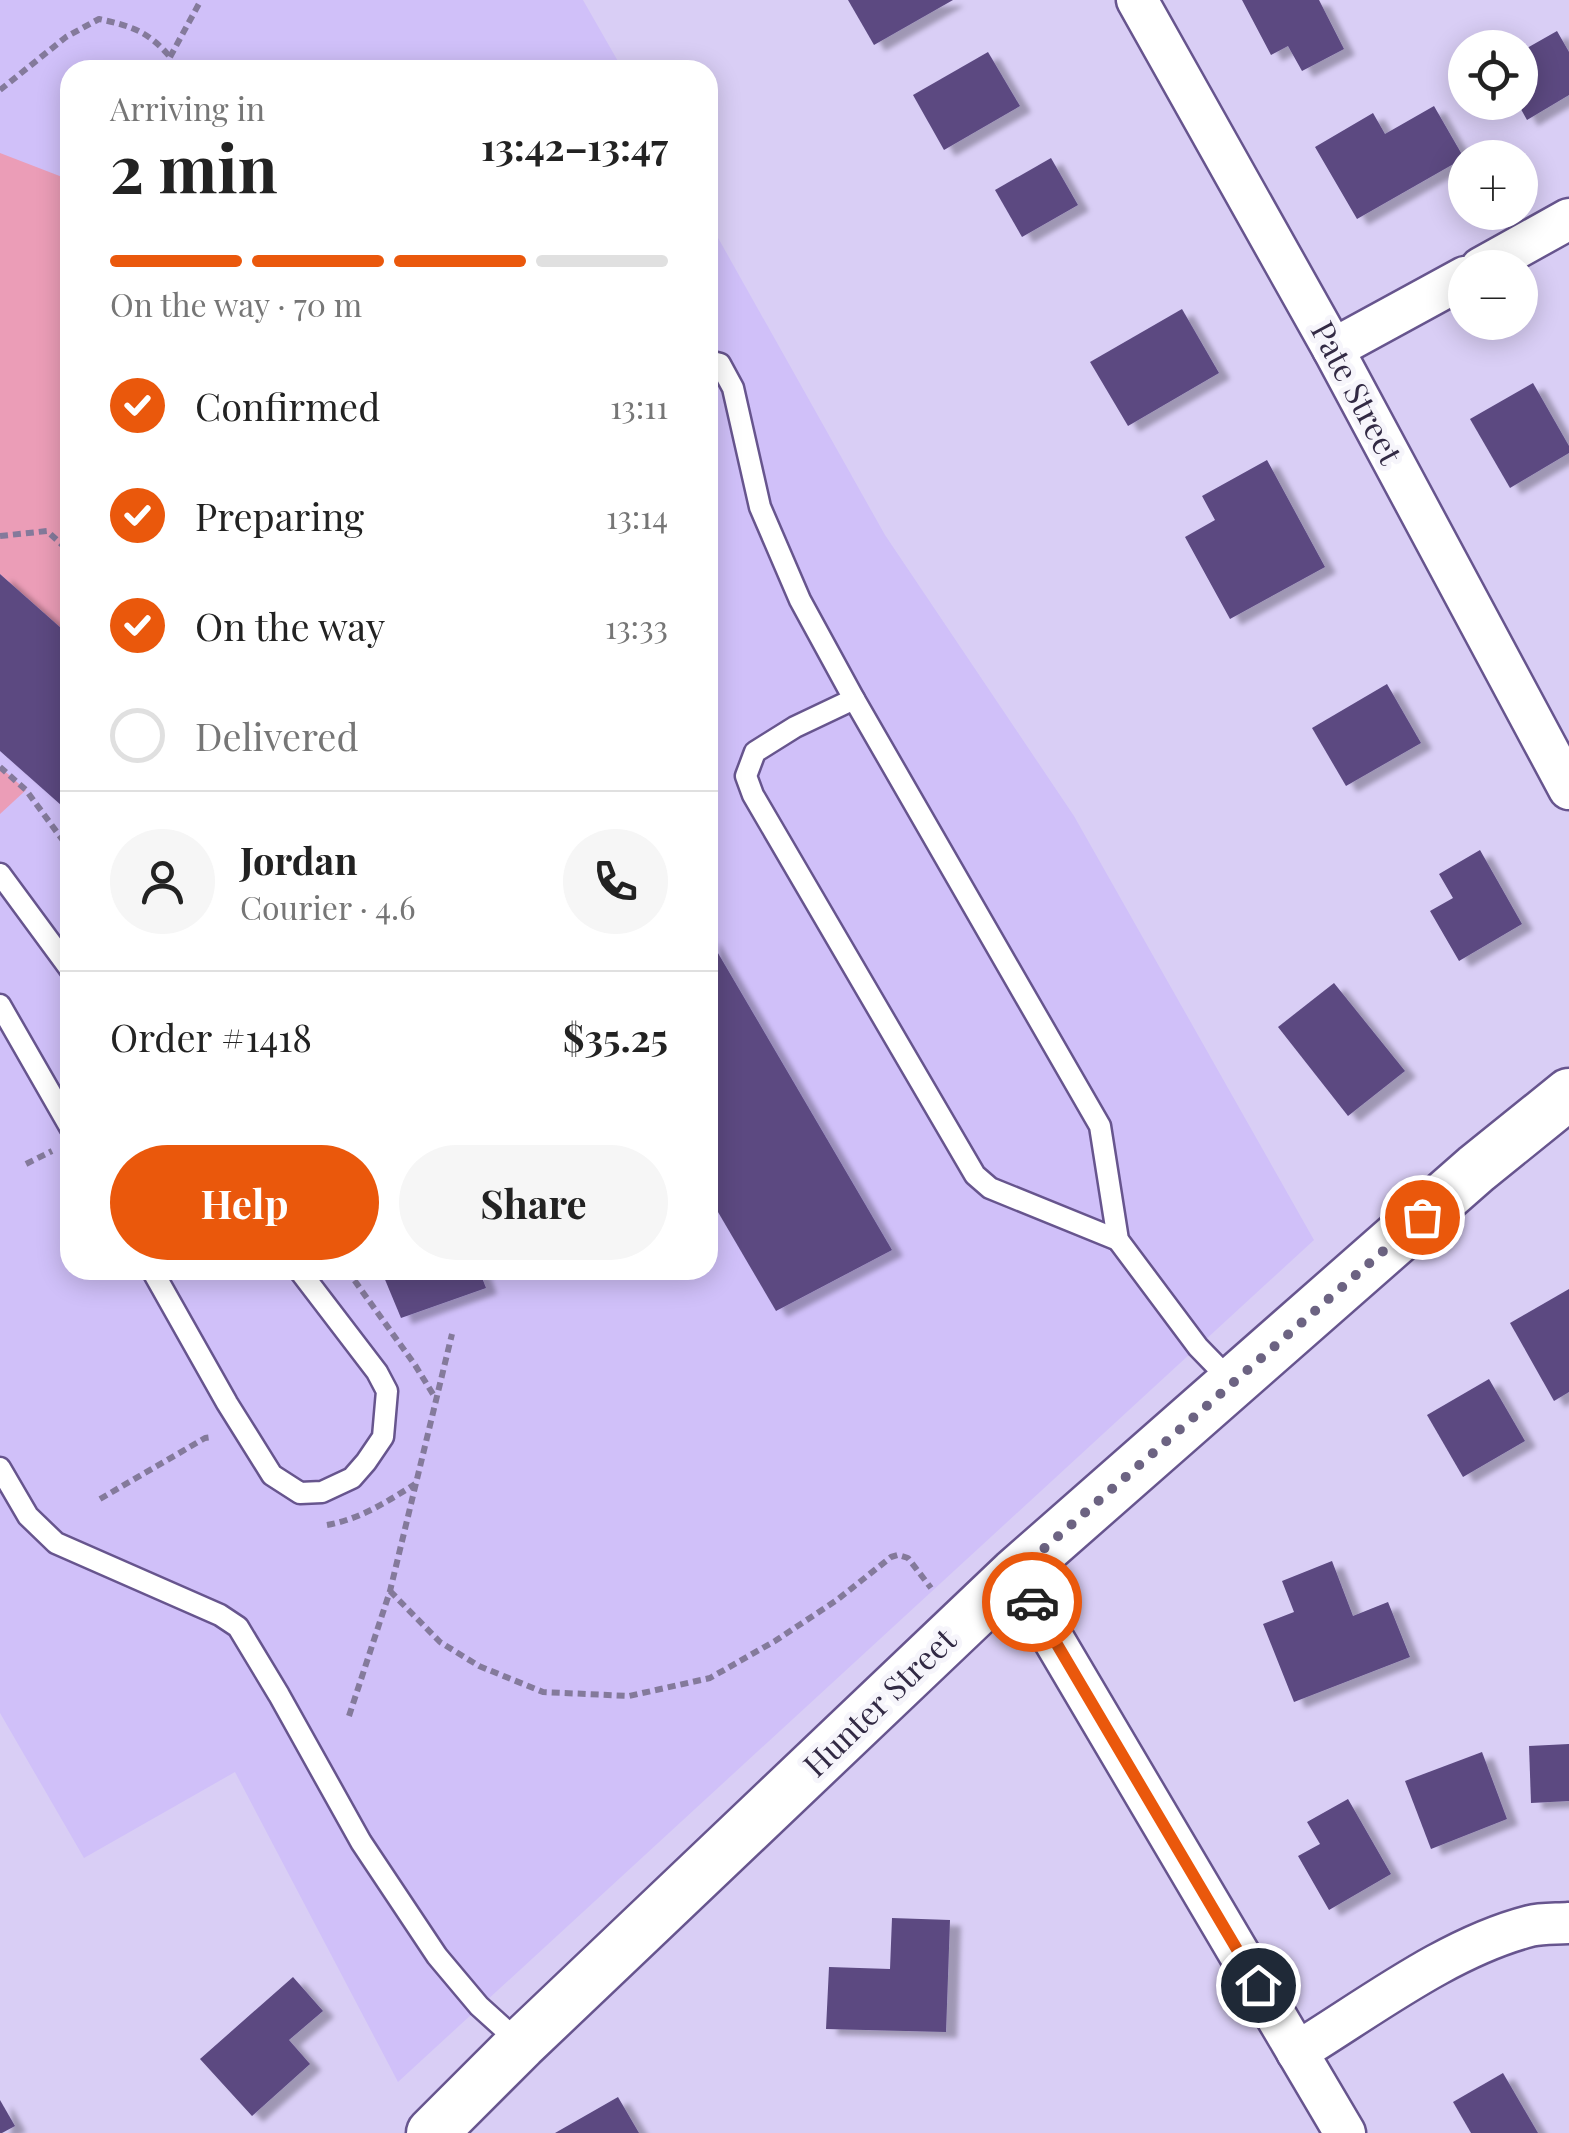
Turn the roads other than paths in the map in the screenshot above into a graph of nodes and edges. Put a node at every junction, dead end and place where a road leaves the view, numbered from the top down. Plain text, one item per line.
1 (1137, 0) edge
2 (1569, 219) edge
3 (1513, 250) edge
4 (1448, 285) edge
5 (1333, 349) junction
6 (718, 364) edge
7 (854, 698) junction
8 (1569, 789) edge
9 (0, 874) edge
10 (60, 955) edge
11 (0, 1005) edge
12 (1569, 1094) edge
13 (60, 1110) edge
14 (1118, 1240) junction
15 (158, 1280) edge
16 (307, 1280) edge
17 (1233, 1383) junction
18 (0, 1468) edge
19 (1015, 1574) junction
20 (1569, 1923) edge
21 (521, 2044) junction
22 (1298, 2052) junction
23 (432, 2133) edge
24 (1346, 2133) edge

1 - 5 street, Pate Street
2 - 3 street
4 - 5 street
5 - 8 street, Pate Street
6 - 7 lane
7 - 14 lane
7 - 14 lane
9 - 10 lane
11 - 13 lane
12 - 17 street, Hunter Street
14 - 17 lane
15 - 16 lane
17 - 19 street, Hunter Street
18 - 21 lane
19 - 21 street, Hunter Street
19 - 22 street
20 - 22 street
21 - 23 street, Hunter Street
22 - 24 street

